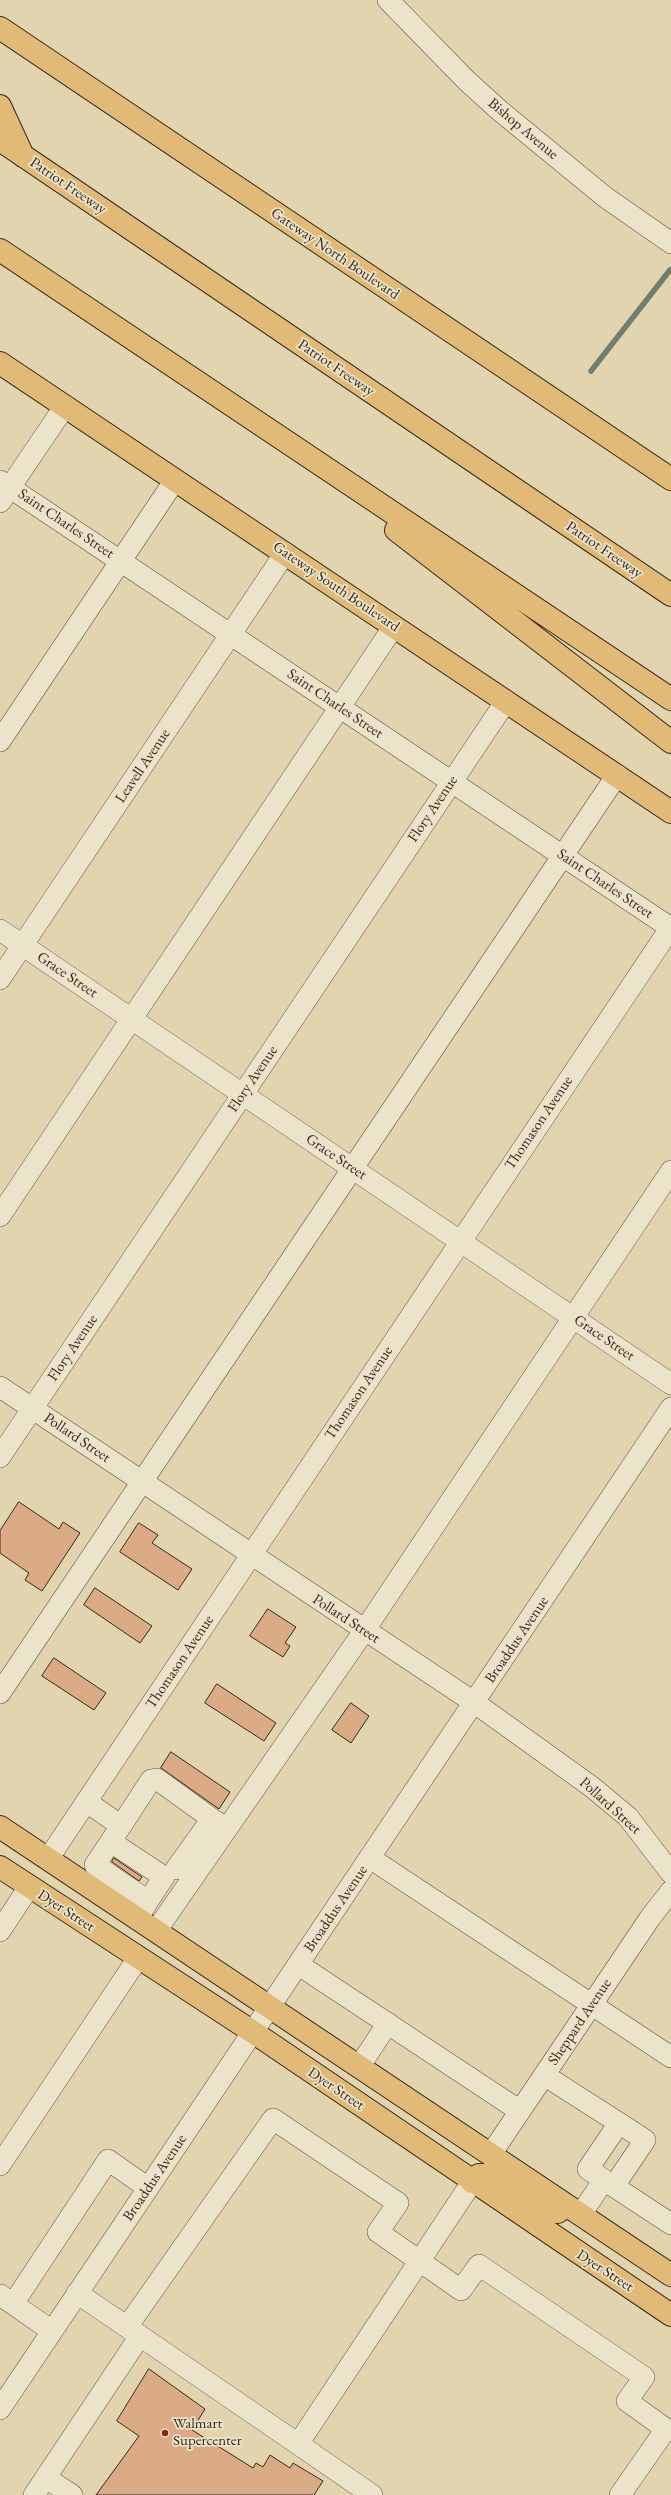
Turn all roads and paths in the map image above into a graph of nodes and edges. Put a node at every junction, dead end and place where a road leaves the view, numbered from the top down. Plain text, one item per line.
1 (388, 0) edge
2 (0, 28) edge
3 (0, 106) edge
4 (0, 140) edge
5 (24, 156) junction
6 (671, 243) edge
7 (0, 250) edge
8 (0, 363) edge
9 (217, 394) junction
10 (64, 406) junction
11 (671, 478) edge
12 (175, 480) junction
13 (3, 490) edge
14 (285, 554) junction
15 (121, 561) junction
16 (671, 595) edge
17 (394, 626) junction
18 (231, 635) junction
19 (671, 699) edge
20 (506, 701) junction
21 (340, 707) junction
22 (0, 741) edge
23 (671, 742) edge
24 (617, 775) junction
25 (452, 782) junction
26 (671, 812) edge
27 (563, 856) junction
28 (671, 927) edge
29 (0, 930) edge
30 (23, 945) junction
31 (0, 979) edge
32 (132, 1019) junction
33 (243, 1094) junction
34 (353, 1168) junction
35 (671, 1171) edge
36 (0, 1216) edge
37 (461, 1241) junction
38 (575, 1318) junction
39 (671, 1384) edge
40 (0, 1387) edge
41 (32, 1408) junction
42 (671, 1408) edge
43 (0, 1457) edge
44 (142, 1482) junction
45 (251, 1556) junction
46 (364, 1631) junction
47 (0, 1693) edge
48 (475, 1703) junction
49 (87, 1802) junction
50 (219, 1824) junction
51 (0, 1827) edge
52 (116, 1834) junction
53 (370, 1858) junction
54 (48, 1859) junction
55 (0, 1867) edge
56 (671, 1873) edge
57 (177, 1875) junction
58 (104, 1884) junction
59 (29, 1887) junction
60 (671, 1891) edge
61 (143, 1910) junction
62 (0, 1931) edge
63 (156, 1931) junction
64 (138, 1958) junction
65 (299, 1965) junction
66 (592, 2004) junction
67 (270, 2007) junction
68 (388, 2023) junction
69 (253, 2032) junction
70 (671, 2057) edge
71 (359, 2067) junction
72 (544, 2075) junction
73 (520, 2111) junction
74 (619, 2123) junction
75 (491, 2154) junction
76 (0, 2165) edge
77 (472, 2182) junction
78 (609, 2183) junction
79 (148, 2188) junction
80 (581, 2214) junction
81 (671, 2224) edge
82 (420, 2261) junction
83 (671, 2275) edge
84 (77, 2293) junction
85 (6, 2300) edge
86 (671, 2315) edge
87 (52, 2330) junction
88 (133, 2331) junction
89 (0, 2409) edge
90 (669, 2428) edge
91 (298, 2444) junction
92 (46, 2478) junction
93 (34, 2495) edge
94 (72, 2495) edge
95 (372, 2495) edge
96 (620, 2495) edge

1 - 6 street, Bishop Avenue
2 - 11 main road, Gateway North Boulevard
3 - 5 main road
4 - 5 main road, Patriot Freeway
5 - 16 main road, Patriot Freeway
7 - 9 main road
8 - 10 main road, Gateway South Boulevard
9 - 19 main road
9 - 23 main road
10 - 12 main road, Gateway South Boulevard
10 - 13 street
12 - 14 main road, Gateway South Boulevard
12 - 15 street
13 - 15 street, Saint Charles Street
14 - 17 main road, Gateway South Boulevard
14 - 18 street, Leavell Avenue
15 - 18 street, Saint Charles Street
15 - 22 street
17 - 20 main road, Gateway South Boulevard
17 - 21 street
18 - 21 street, Saint Charles Street
18 - 30 street, Leavell Avenue
20 - 24 main road, Gateway South Boulevard
20 - 25 street, Flory Avenue
21 - 25 street, Saint Charles Street
21 - 32 street
24 - 26 main road, Gateway South Boulevard
24 - 27 street
25 - 27 street, Saint Charles Street
25 - 33 street, Flory Avenue
27 - 28 street, Saint Charles Street
27 - 34 street
28 - 37 street, Thomason Avenue
29 - 30 street, Grace Street
30 - 31 street, Leavell Avenue
30 - 32 street, Grace Street
32 - 33 street, Grace Street
32 - 36 street
33 - 34 street, Grace Street
33 - 41 street, Flory Avenue
34 - 37 street, Grace Street
34 - 44 street
35 - 38 street
37 - 38 street, Grace Street
37 - 45 street, Thomason Avenue
38 - 39 street, Grace Street
38 - 46 street
40 - 41 street, Pollard Street
41 - 43 street, Flory Avenue
41 - 44 street, Pollard Street
42 - 48 street, Broaddus Avenue
44 - 45 street, Pollard Street
44 - 47 street
45 - 46 street, Pollard Street
45 - 49 street, Thomason Avenue
46 - 48 street, Pollard Street
46 - 50 street
48 - 53 street, Broaddus Avenue
48 - 56 street, Pollard Street
49 - 52 street
49 - 54 street, Thomason Avenue
50 - 52 street
50 - 57 street
51 - 54 main road, Dyer Street
52 - 57 street
52 - 58 street
53 - 65 street, Broaddus Avenue
53 - 66 street
54 - 58 main road, Dyer Street
55 - 59 main road, Dyer Street
57 - 61 street
57 - 63 street
58 - 61 main road, Dyer Street
59 - 62 street
59 - 64 main road, Dyer Street
60 - 66 street, Sheppard Avenue
61 - 63 main road, Dyer Street
63 - 67 main road, Dyer Street
64 - 69 main road, Dyer Street
64 - 76 street
65 - 67 street, Broaddus Avenue
65 - 68 street
66 - 70 street
66 - 72 street, Sheppard Avenue
67 - 69 street, Broaddus Avenue
67 - 71 main road, Dyer Street
68 - 71 street
68 - 73 street
69 - 77 main road, Dyer Street
69 - 79 street, Broaddus Avenue
71 - 75 main road, Dyer Street
72 - 73 street, Sheppard Avenue
72 - 74 street
73 - 75 street, Sheppard Avenue
74 - 78 street
74 - 78 street
75 - 80 main road, Dyer Street
77 - 80 main road
77 - 82 street
77 - 86 main road, Dyer Street
78 - 80 street
78 - 81 street
79 - 84 street, Broaddus Avenue
79 - 85 street
80 - 83 main road, Dyer Street
82 - 88 street
82 - 90 street
82 - 91 street
84 - 87 street, Broaddus Avenue
84 - 88 street
85 - 87 street
87 - 89 street, Broaddus Avenue
88 - 91 street
88 - 92 street
90 - 96 street
91 - 95 street
92 - 93 street
92 - 94 street

